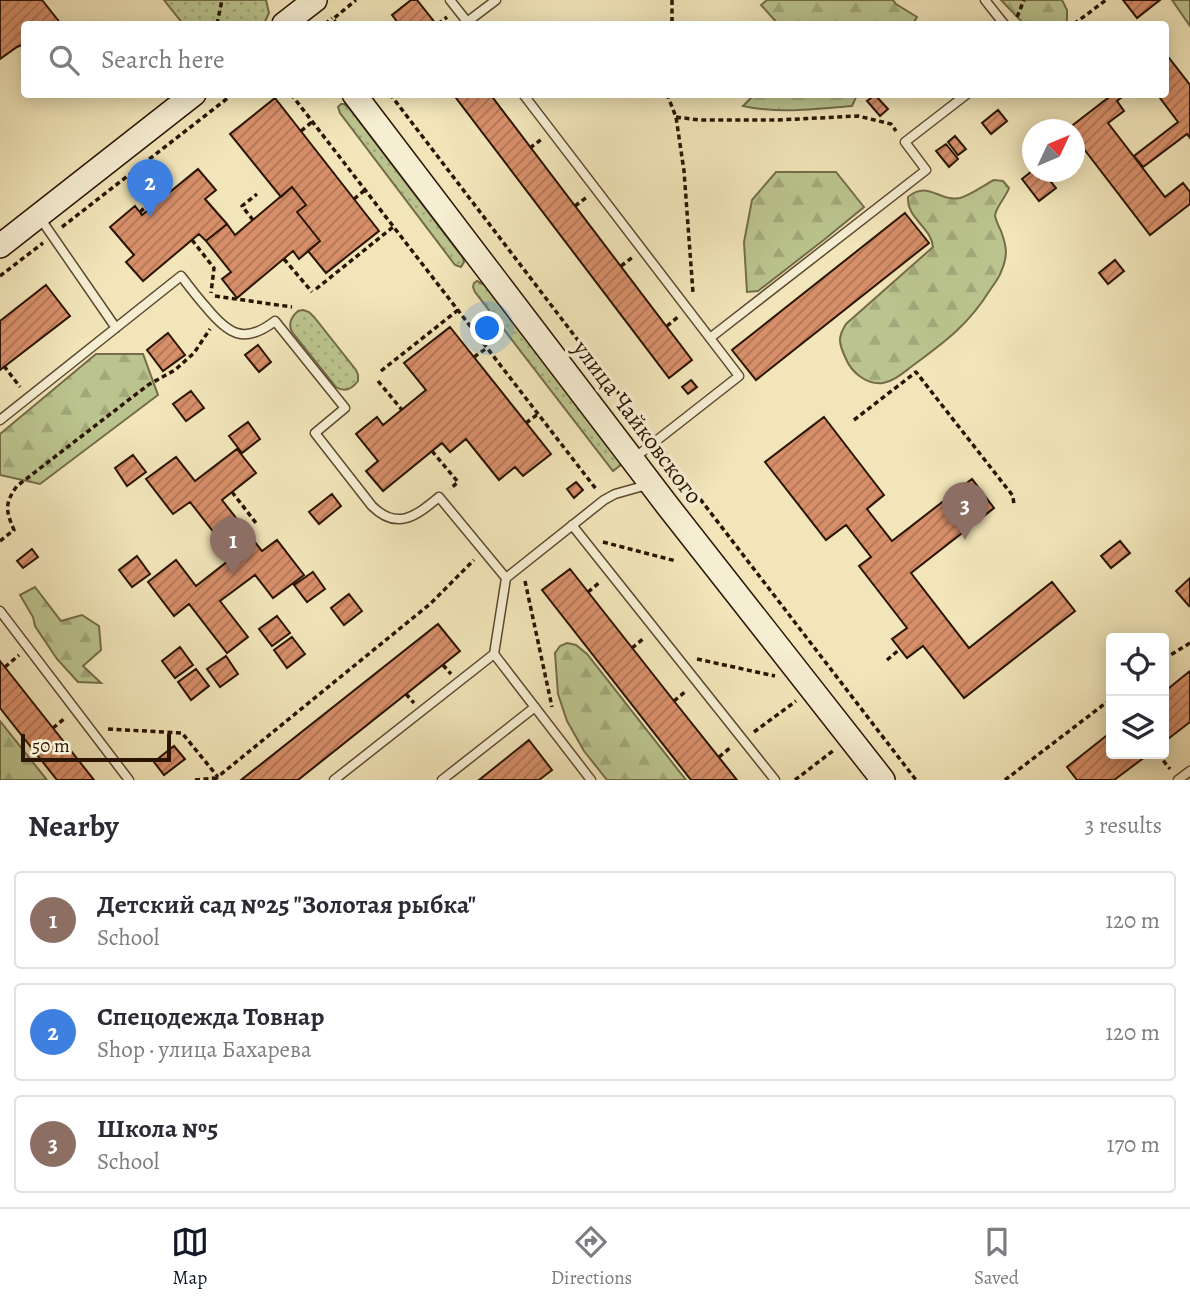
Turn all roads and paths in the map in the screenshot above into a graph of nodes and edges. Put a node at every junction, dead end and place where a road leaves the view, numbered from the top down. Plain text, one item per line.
1 (222, 0) edge
2 (315, 0) edge
3 (356, 0) edge
4 (450, 0) edge
5 (496, 0) edge
6 (672, 0) edge
7 (985, 0) edge
8 (1024, 0) edge
9 (1106, 0) edge
10 (290, 16) edge
11 (218, 21) edge
12 (334, 21) edge
13 (466, 21) edge
14 (470, 21) edge
15 (673, 21) edge
16 (1002, 21) edge
17 (1015, 21) edge
18 (1078, 21) edge
19 (189, 98) edge
20 (228, 98) edge
21 (294, 98) edge
22 (357, 98) edge
23 (526, 98) edge
24 (669, 98) edge
25 (962, 98) edge
26 (676, 117) junction
27 (312, 122) junction
28 (301, 131) dead end
29 (905, 142) junction
30 (144, 164) junction
31 (365, 190) junction
32 (257, 194) dead end
33 (354, 199) dead end
34 (140, 212) dead end
35 (39, 216) junction
36 (253, 220) dead end
37 (393, 227) junction
38 (52, 236) junction
39 (192, 240) dead end
40 (0, 246) edge
41 (284, 259) dead end
42 (0, 276) edge
43 (194, 293) junction
44 (210, 295) junction
45 (292, 307) dead end
46 (458, 310) junction
47 (695, 319) junction
48 (216, 320) junction
49 (116, 328) junction
50 (710, 338) junction
51 (487, 348) junction
52 (474, 358) dead end
53 (4, 366) dead end
54 (381, 371) dead end
55 (378, 381) dead end
56 (29, 397) junction
57 (402, 410) dead end
58 (538, 414) junction
59 (0, 420) edge
60 (854, 420) dead end
61 (526, 424) dead end
62 (432, 451) dead end
63 (633, 459) junction
64 (651, 483) junction
65 (596, 489) dead end
66 (232, 492) dead end
67 (439, 497) junction
68 (1014, 506) dead end
69 (257, 523) dead end
70 (572, 525) junction
71 (582, 537) junction
72 (0, 541) edge
73 (483, 550) junction
74 (676, 561) dead end
75 (522, 565) junction
76 (506, 578) junction
77 (0, 611) edge
78 (1190, 643) edge
79 (900, 649) dead end
80 (494, 654) junction
81 (674, 654) junction
82 (1169, 656) edge
83 (887, 660) dead end
84 (780, 678) dead end
85 (797, 699) dead end
86 (1106, 703) edge
87 (535, 707) junction
88 (89, 728) junction
89 (559, 738) junction
90 (743, 740) junction
91 (836, 749) dead end
92 (1162, 759) edge
93 (1190, 771) edge
94 (216, 779) edge
95 (129, 780) edge
96 (195, 780) edge
97 (334, 780) edge
98 (442, 780) edge
99 (591, 780) edge
100 (775, 780) edge
101 (795, 780) edge
102 (883, 780) edge
103 (1005, 780) edge
104 (1178, 780) edge

1 - 11 path
2 - 10 main road
3 - 12 path
4 - 13 lane
5 - 14 lane
6 - 15 path
7 - 16 lane
8 - 17 path
9 - 18 path
19 - 35 main road
20 - 30 path
21 - 27 path
22 - 63 main road, улица Чайковского
23 - 47 lane
24 - 26 path
25 - 29 lane
26 - 29 path
26 - 47 path
27 - 28 path
27 - 31 path
29 - 50 lane
30 - 34 path
30 - 38 path
31 - 33 path
31 - 37 path
32 - 36 path
35 - 38 lane
35 - 40 main road
37 - 41 path
37 - 46 path
38 - 42 path
38 - 49 lane
39 - 44 path
43 - 44 path
43 - 48 lane
43 - 49 lane
44 - 45 path
46 - 51 path
46 - 54 path
47 - 50 lane
48 - 67 lane
48 - 72 path
49 - 56 lane
50 - 63 lane
51 - 52 path
51 - 58 path
53 - 56 path
55 - 57 path
56 - 59 lane
58 - 61 path
58 - 65 path
60 - 68 path
62 - 67 path
63 - 64 main road, улица Чайковского
64 - 70 lane
64 - 102 main road, улица Чайковского
66 - 69 path
67 - 73 lane
70 - 71 lane
70 - 75 lane
71 - 74 path
71 - 81 lane
73 - 76 lane
73 - 94 path
75 - 76 lane
75 - 89 path
76 - 80 lane
77 - 88 lane
78 - 82 path
79 - 83 path
80 - 87 lane
80 - 97 lane
81 - 84 path
81 - 90 lane
85 - 90 path
86 - 103 path
87 - 89 lane
87 - 98 lane
88 - 94 path
88 - 95 lane
89 - 99 lane
90 - 100 lane
91 - 101 path
92 - 104 path
93 - 104 lane
94 - 96 path

